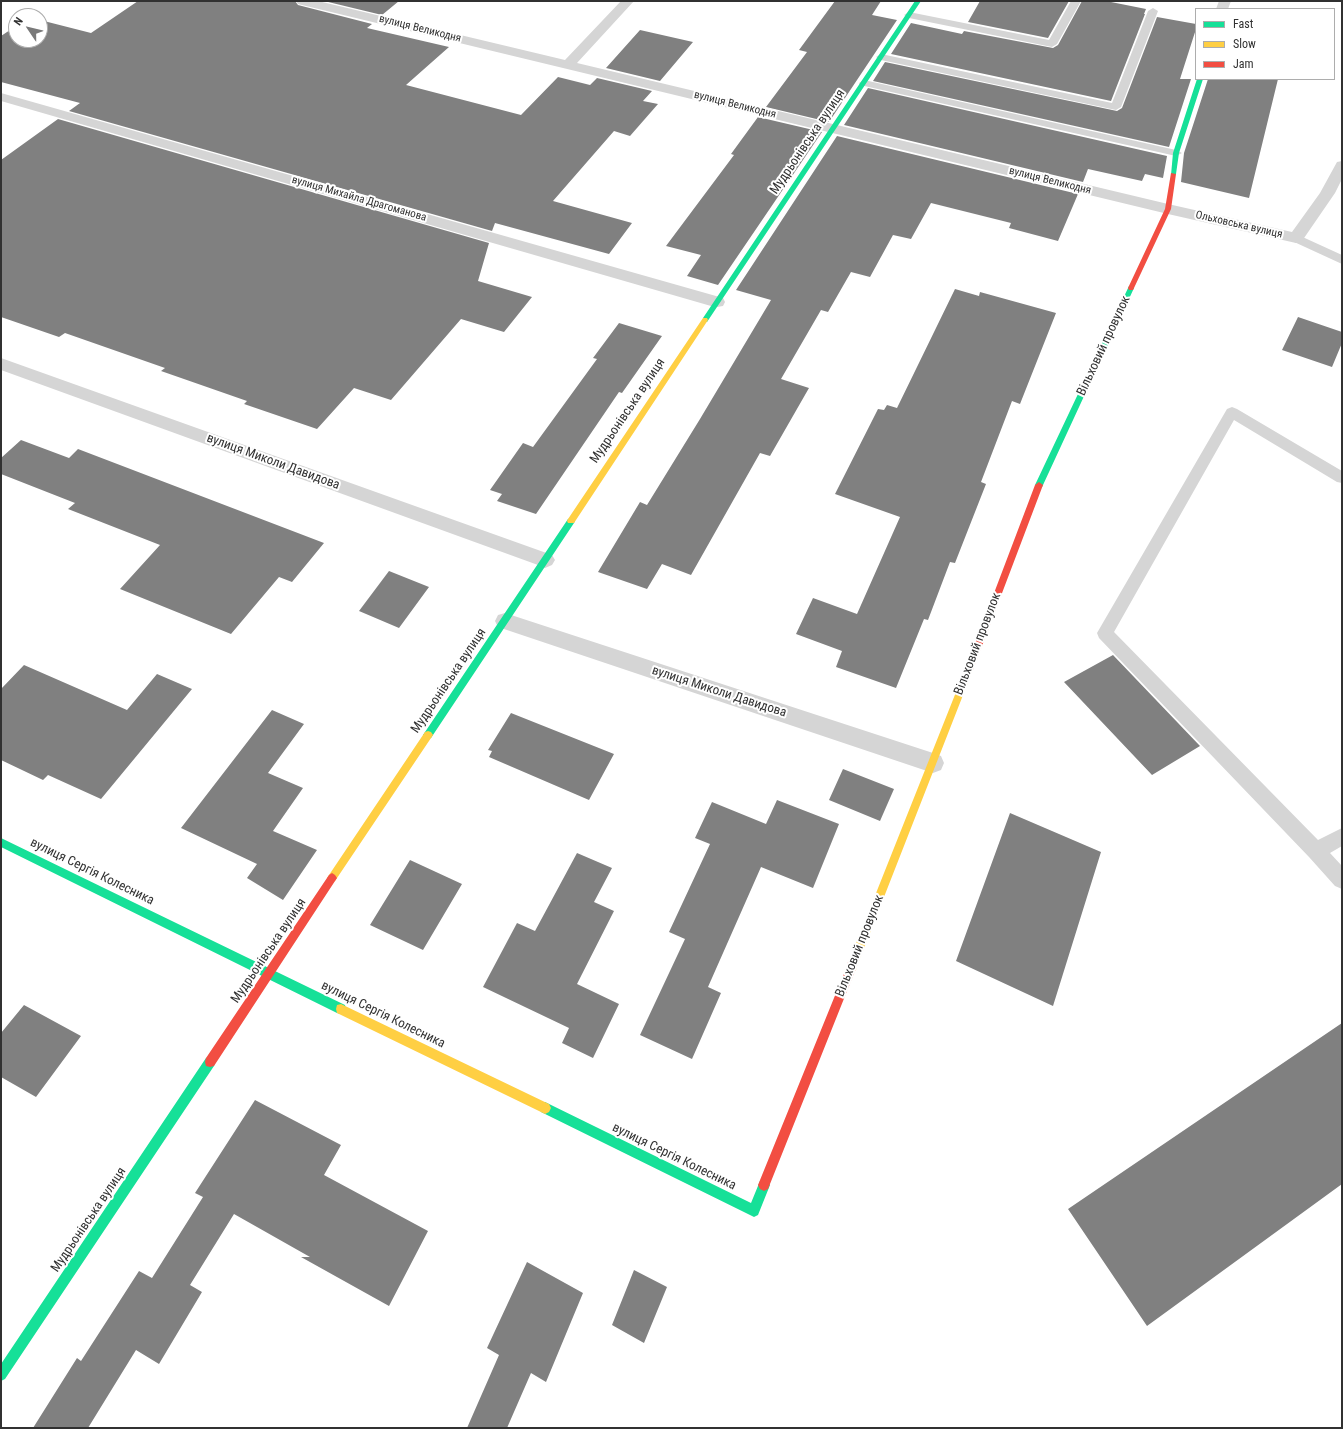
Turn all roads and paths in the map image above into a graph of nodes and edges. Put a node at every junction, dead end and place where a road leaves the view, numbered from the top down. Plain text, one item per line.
1 (302, 1) edge
2 (628, 1) edge
3 (918, 1) edge
4 (1076, 1) edge
5 (336, 5) edge
6 (1153, 11) dead end
7 (909, 15) junction
8 (881, 57) junction
9 (568, 65) junction
10 (1200, 80) edge
11 (864, 82) junction
12 (1, 97) edge
13 (833, 129) junction
14 (1176, 153) junction
15 (1342, 165) edge
16 (1168, 210) junction
17 (1296, 238) junction
18 (1342, 260) edge
19 (717, 302) junction
20 (1, 364) edge
21 (1342, 478) edge
22 (545, 560) junction
23 (505, 621) junction
24 (933, 763) junction
25 (1342, 836) edge
26 (1, 842) edge
27 (1316, 851) junction
28 (1342, 880) edge
29 (269, 973) junction
30 (754, 1211) joint
31 (1, 1375) edge

1 - 5 street, вулиця Великодня
2 - 9 street
3 - 7 street, Мудрьонівська вулиця
4 - 7 lane
5 - 9 street, вулиця Великодня
6 - 8 lane
7 - 8 street, Мудрьонівська вулиця
8 - 11 street, Мудрьонівська вулиця
9 - 13 street, вулиця Великодня
10 - 14 street, Вільховий провулок
11 - 13 street, Мудрьонівська вулиця
11 - 14 lane
12 - 19 street, вулиця Михайла Драгоманова
13 - 16 street, вулиця Великодня
13 - 19 street, Мудрьонівська вулиця
14 - 16 street, Вільховий провулок
15 - 17 street, Ольховська вулиця
16 - 17 street, Ольховська вулиця
16 - 24 street, Вільховий провулок
17 - 18 lane
19 - 22 street, Мудрьонівська вулиця
20 - 22 street, вулиця Миколи Давидова
21 - 27 lane
22 - 23 street, Мудрьонівська вулиця
23 - 24 street, вулиця Миколи Давидова
23 - 29 street, Мудрьонівська вулиця
24 - 30 street, Вільховий провулок
25 - 27 lane
26 - 29 street, вулиця Сергія Колесника
27 - 28 lane
29 - 30 street, вулиця Сергія Колесника
29 - 31 street, Мудрьонівська вулиця

